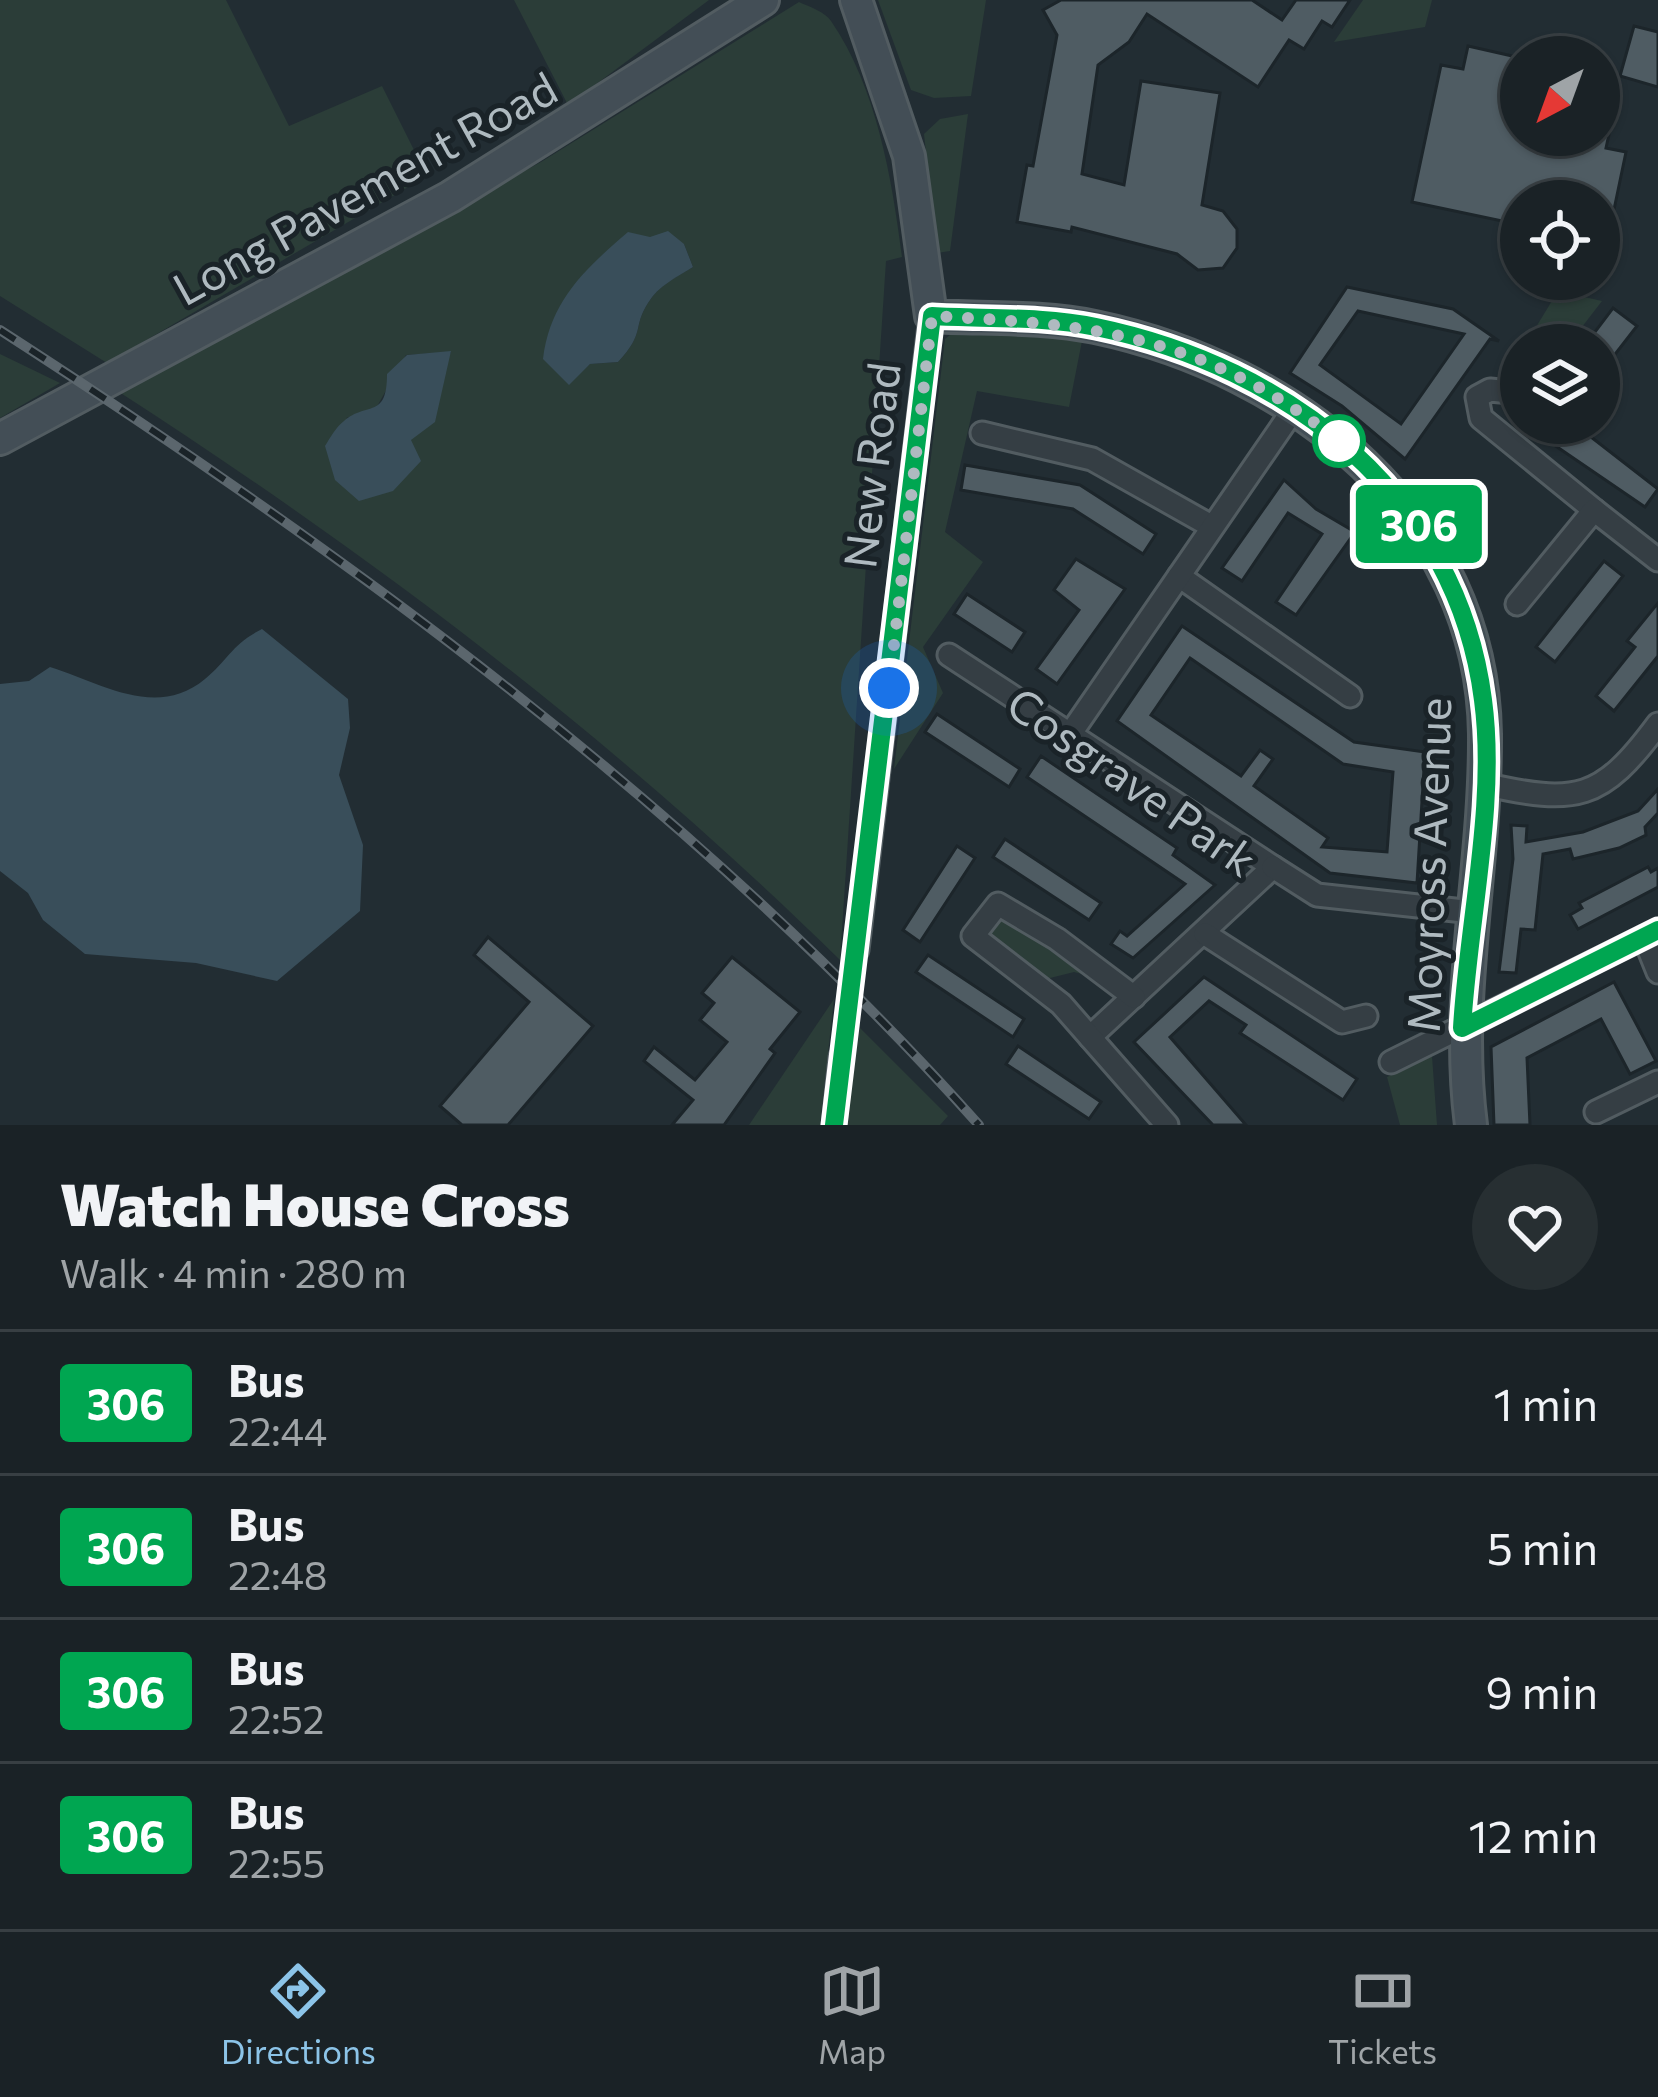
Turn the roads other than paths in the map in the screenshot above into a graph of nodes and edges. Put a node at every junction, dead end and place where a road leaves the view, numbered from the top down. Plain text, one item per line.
1 (763, 0) edge
2 (856, 0) edge
3 (932, 316) junction
4 (1500, 391) edge
5 (1294, 409) junction
6 (982, 433) dead end
7 (1500, 433) edge
8 (0, 439) edge
9 (1513, 444) edge
10 (1594, 510) junction
11 (1211, 526) junction
12 (1658, 560) edge
13 (1179, 576) junction
14 (1517, 604) dead end
15 (949, 655) dead end
16 (1350, 696) dead end
17 (1658, 724) edge
18 (1071, 733) junction
19 (1483, 784) junction
20 (1273, 867) junction
21 (1473, 912) junction
22 (1651, 933) edge
23 (1205, 934) junction
24 (857, 950) dead end
25 (1658, 972) edge
26 (1134, 997) junction
27 (1366, 1016) dead end
28 (1462, 1028) junction
29 (1090, 1037) junction
30 (841, 1057) dead end
31 (1391, 1062) dead end
32 (1658, 1082) edge
33 (1596, 1112) dead end
34 (834, 1125) edge
35 (1167, 1125) edge
36 (1471, 1125) edge

1 - 8 street, Long Pavement Road
2 - 3 street, New Road
3 - 5 street, Moyross Avenue
3 - 24 street, New Road
4 - 7 street
5 - 11 street
5 - 19 street, Moyross Avenue
6 - 11 street
9 - 10 street
10 - 12 street
10 - 14 street
11 - 13 street
13 - 16 street
13 - 18 street
15 - 18 street, Cosgrave Park
17 - 19 street
18 - 20 street, Cosgrave Park
19 - 21 street, Moyross Avenue
20 - 21 street
20 - 23 street, Cosgrave Park
21 - 28 street, Moyross Avenue
22 - 25 street
22 - 28 street
23 - 26 street
23 - 27 street, Cosgrave Park
26 - 29 street
26 - 29 street
28 - 31 street
28 - 36 street, Moyross Avenue
29 - 35 street
30 - 34 street
32 - 33 street

